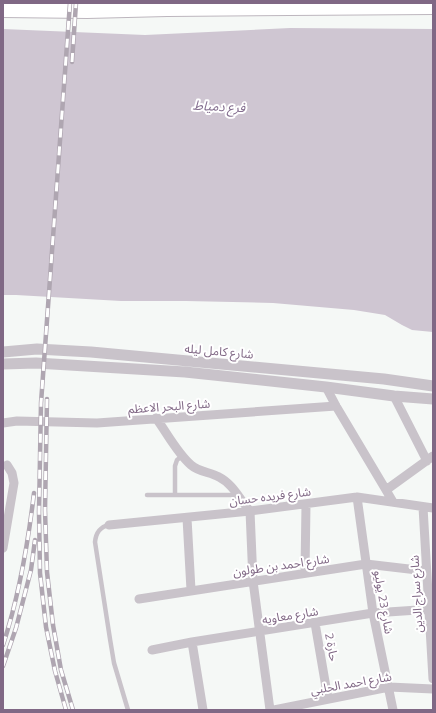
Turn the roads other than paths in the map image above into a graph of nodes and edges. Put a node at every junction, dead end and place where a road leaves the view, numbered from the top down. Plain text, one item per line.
1 (180, 3) edge
2 (433, 6) edge
3 (167, 9) junction
4 (3, 10) edge
5 (3, 352) edge
6 (3, 364) edge
7 (384, 379) junction
8 (398, 381) junction
9 (433, 386) edge
10 (326, 387) junction
11 (382, 394) junction
12 (395, 396) junction
13 (433, 399) edge
14 (336, 406) junction
15 (156, 418) junction
16 (3, 423) edge
17 (182, 456) junction
18 (430, 458) edge
19 (7, 465) dead end
20 (386, 490) junction
21 (147, 495) dead end
22 (175, 495) junction
23 (237, 495) junction
24 (357, 497) junction
25 (393, 502) junction
26 (7, 504) edge
27 (306, 504) junction
28 (423, 507) junction
29 (433, 508) edge
30 (250, 511) junction
31 (187, 518) junction
32 (110, 525) joint
33 (5, 528) edge
34 (3, 548) edge
35 (366, 564) junction
36 (426, 571) junction
37 (305, 573) junction
38 (252, 581) junction
39 (190, 590) junction
40 (139, 598) dead end
41 (431, 609) edge
42 (373, 613) junction
43 (315, 623) junction
44 (259, 632) junction
45 (192, 642) junction
46 (152, 650) dead end
47 (433, 679) edge
48 (389, 687) junction
49 (433, 689) edge
50 (328, 699) junction
51 (128, 710) edge
52 (203, 710) edge
53 (270, 710) edge
54 (274, 710) edge
55 (393, 710) edge

1 - 3 main road
2 - 3 main road
3 - 4 main road
5 - 7 street, شارع كامل ليله
6 - 10 street, شارع كامل ليله
7 - 8 street, شارع كامل ليله
7 - 11 street
8 - 9 street, شارع كامل ليله
8 - 12 street
10 - 11 street, شارع كامل ليله
10 - 14 street
11 - 12 street, شارع كامل ليله
12 - 13 street, شارع كامل ليله
12 - 18 street
14 - 15 street, شارع البحر الاعظم
14 - 20 street
15 - 16 street, شارع البحر الاعظم
15 - 17 street
17 - 22 lane
17 - 23 street
18 - 20 street
19 - 26 street
20 - 25 street
21 - 22 lane
22 - 23 lane
23 - 30 street
24 - 25 street, شارع فريده حسان
24 - 27 street, شارع فريده حسان
24 - 35 street, شارع 23 يوليو
25 - 28 street, شارع فريده حسان
26 - 33 street
27 - 30 street, شارع فريده حسان
27 - 37 street
28 - 29 street, شارع فريده حسان
28 - 36 street, شارع سراج الدين
30 - 31 street, شارع فريده حسان
30 - 38 street
31 - 32 street, شارع فريده حسان
31 - 39 street
32 - 51 lane
33 - 34 street
35 - 36 street, شارع احمد بن طولون
35 - 37 street, شارع احمد بن طولون
35 - 42 street, شارع 23 يوليو
36 - 41 street, شارع سراج الدين
37 - 38 street, شارع احمد بن طولون
38 - 39 street, شارع احمد بن طولون
38 - 44 street
39 - 40 street, شارع احمد بن طولون
41 - 42 street, شارع معاويه
41 - 47 street, شارع سراج الدين
42 - 43 street, شارع معاويه
42 - 48 street, شارع 23 يوليو
43 - 44 street, شارع معاويه
43 - 50 street, حارة 2
44 - 45 street, شارع معاويه
44 - 53 street
45 - 46 street, شارع معاويه
45 - 52 street
48 - 49 street, شارع احمد الحلبي
48 - 50 street, شارع احمد الحلبي
48 - 55 street, شارع 23 يوليو
50 - 54 street, شارع احمد الحلبي

